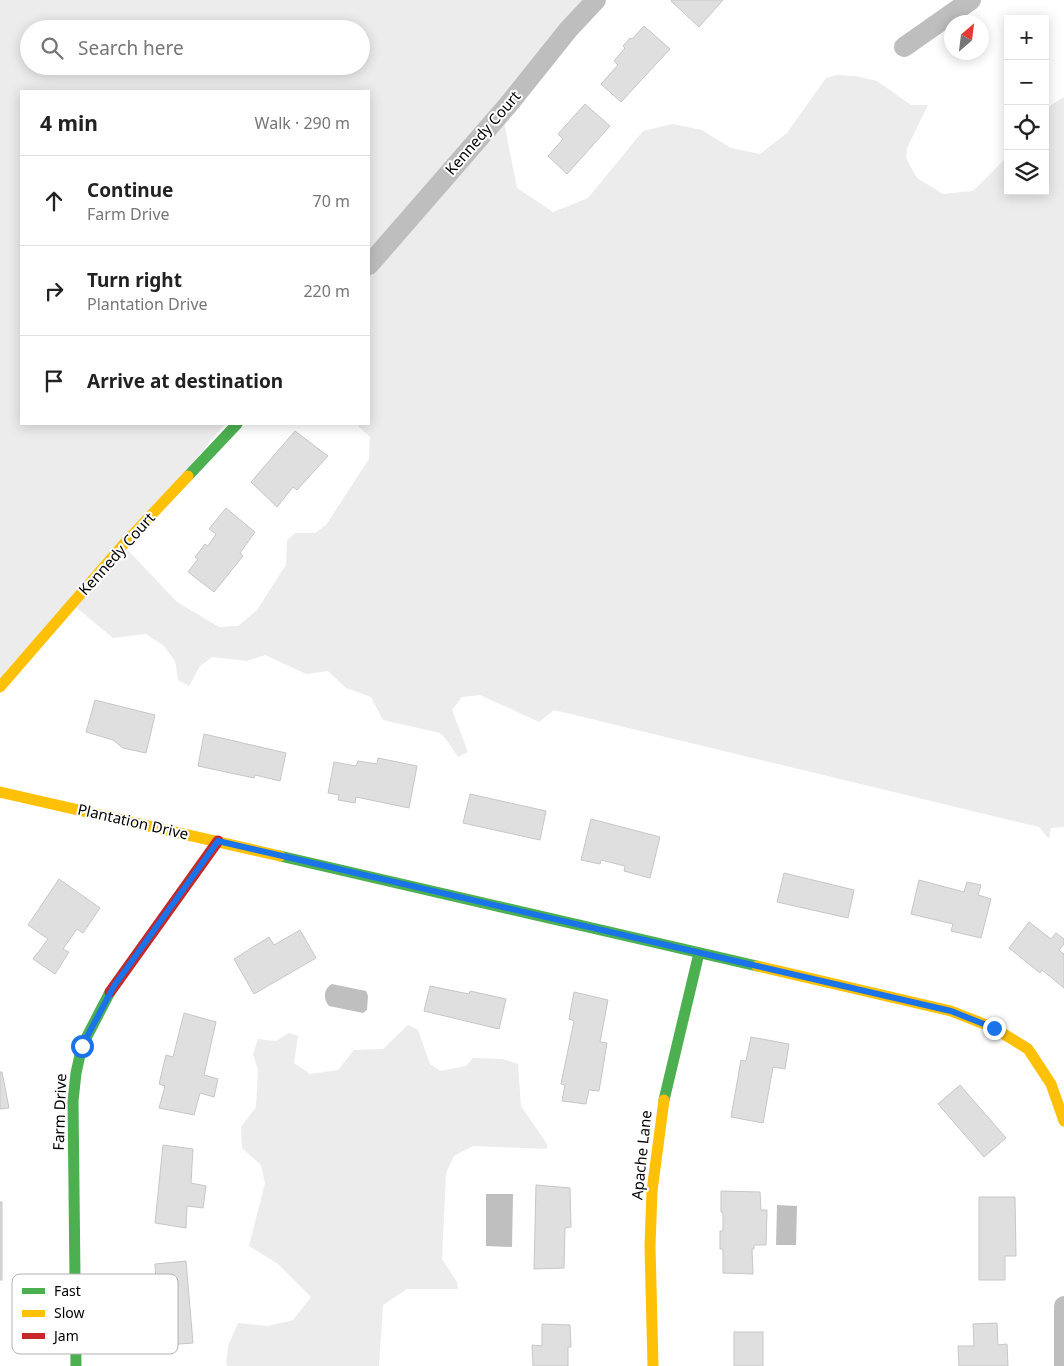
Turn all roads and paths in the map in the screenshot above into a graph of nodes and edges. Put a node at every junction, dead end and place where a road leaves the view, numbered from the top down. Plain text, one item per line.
1 (596, 0) edge
2 (971, 0) edge
3 (904, 47) dead end
4 (370, 264) edge
5 (236, 425) edge
6 (0, 687) edge
7 (0, 792) edge
8 (218, 841) junction
9 (699, 953) junction
10 (1064, 1121) edge
11 (75, 1274) edge
12 (1064, 1306) edge
13 (1064, 1358) edge
14 (653, 1366) edge

1 - 4 street, Kennedy Court
2 - 3 street
5 - 6 street, Kennedy Court
7 - 8 street, Plantation Drive
8 - 9 street, Plantation Drive
8 - 11 street, Farm Drive
9 - 10 street, Plantation Drive
9 - 14 street, Apache Lane
12 - 13 street

